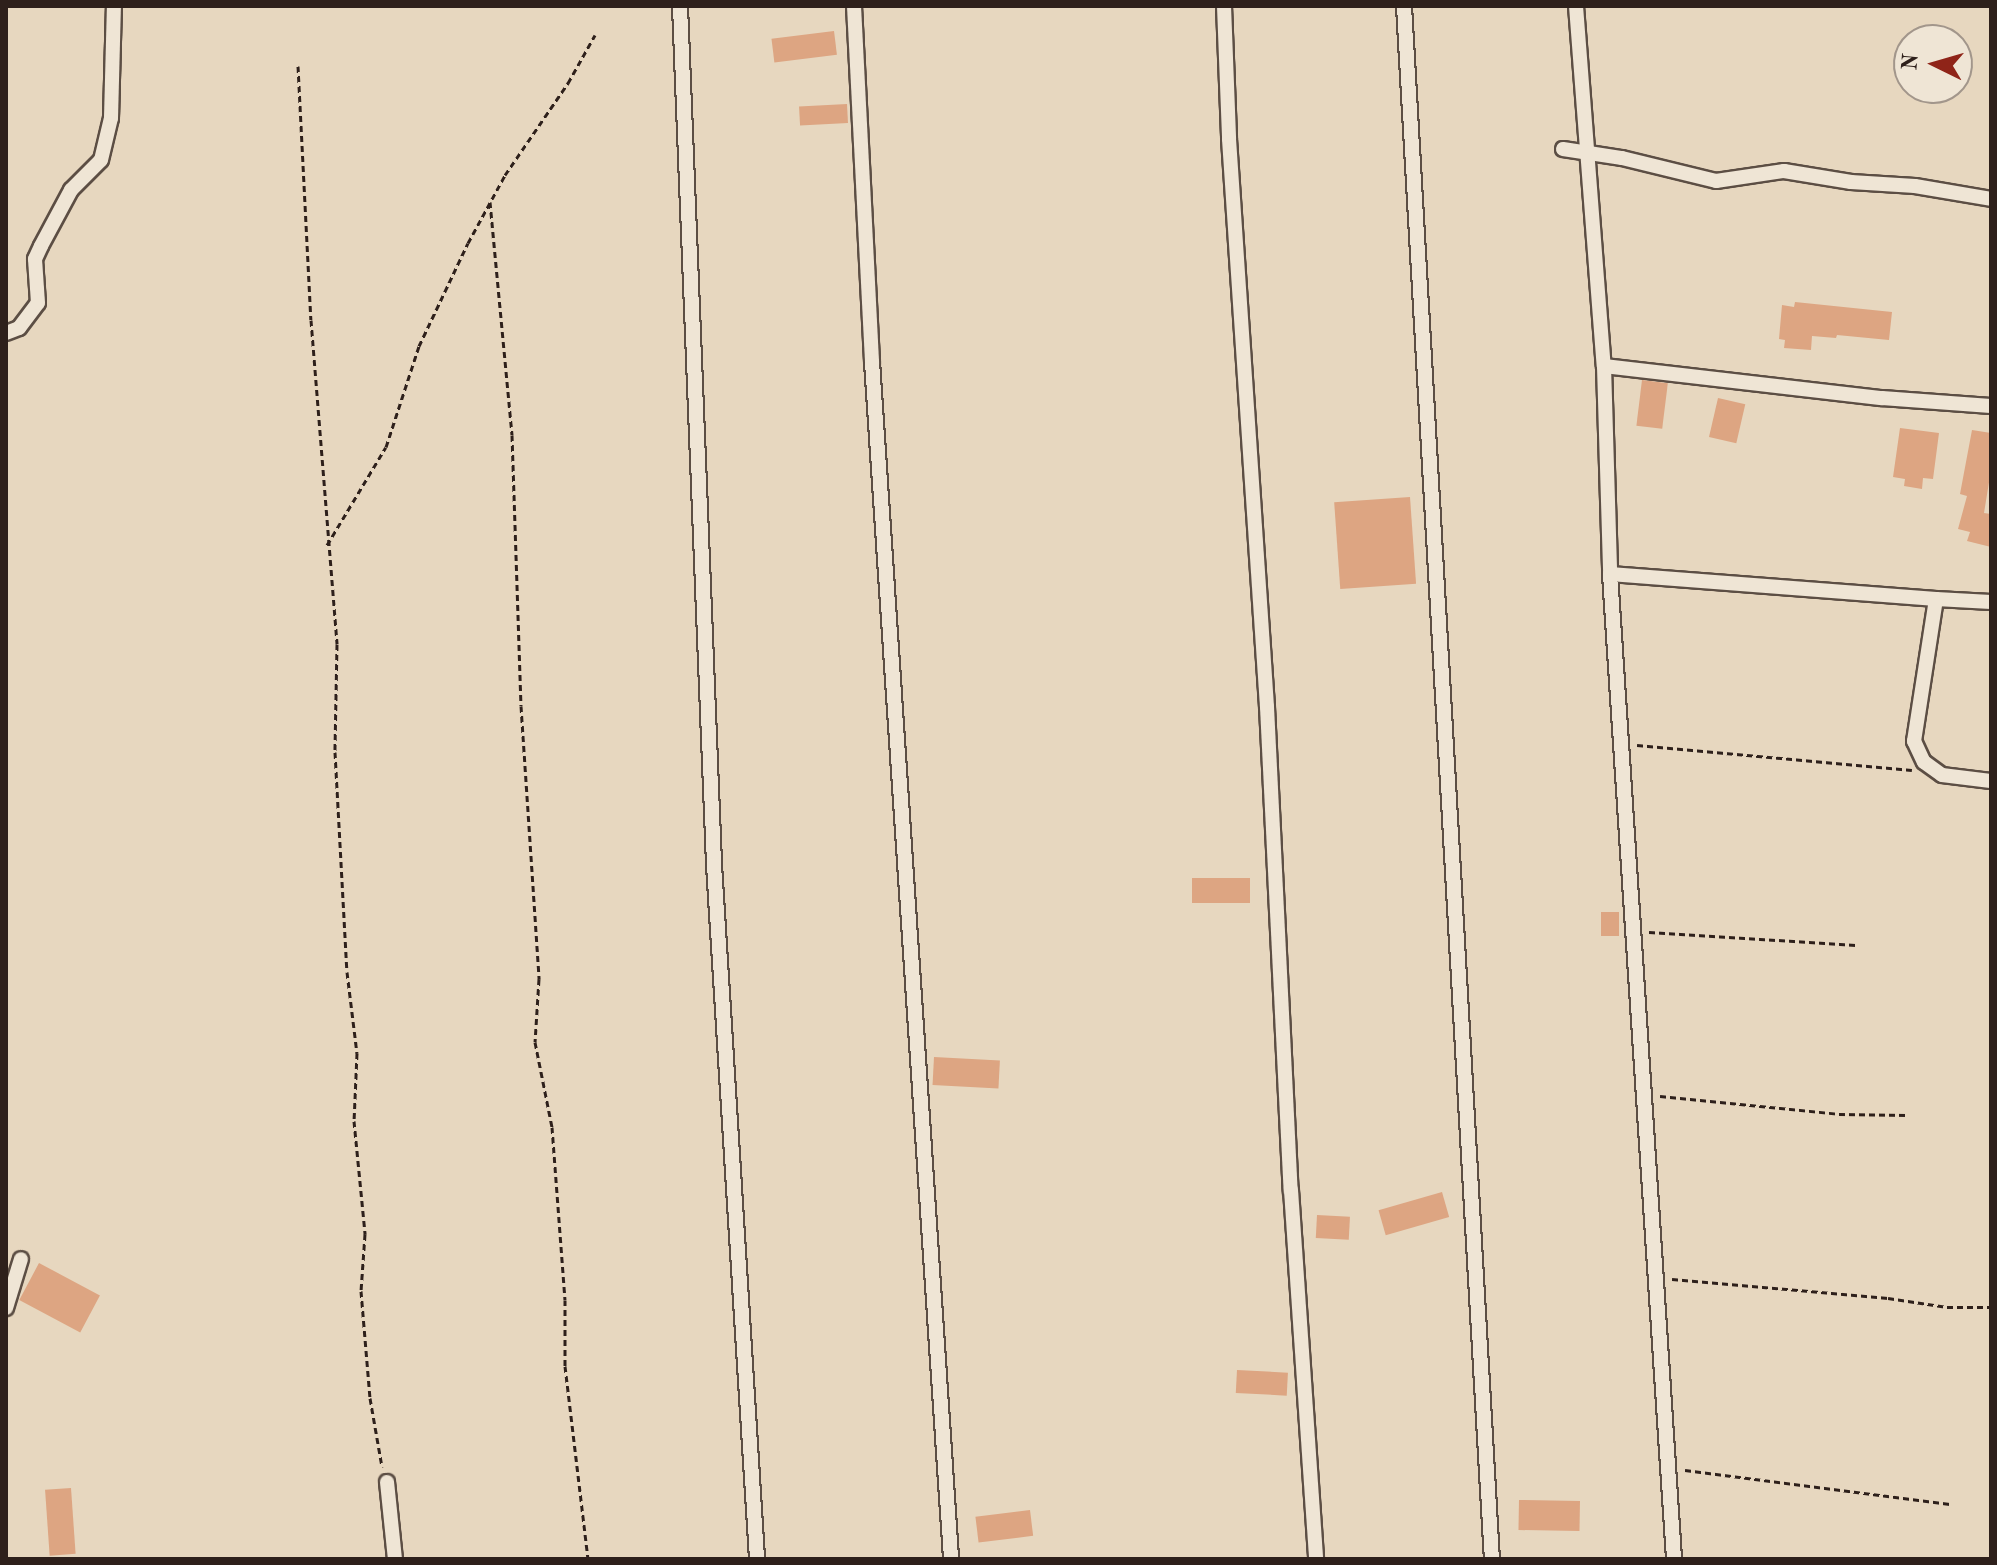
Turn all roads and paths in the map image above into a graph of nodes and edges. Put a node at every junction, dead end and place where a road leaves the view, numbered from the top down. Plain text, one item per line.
1 (114, 6) edge
2 (680, 6) edge
3 (854, 6) edge
4 (1224, 6) edge
5 (1404, 6) edge
6 (1576, 6) edge
7 (595, 35) dead end
8 (298, 66) dead end
9 (1563, 149) dead end
10 (1586, 151) junction
11 (1991, 199) edge
12 (490, 202) junction
13 (6, 333) edge
14 (1604, 366) junction
15 (1991, 406) edge
16 (327, 545) junction
17 (1610, 574) junction
18 (1936, 599) junction
19 (1991, 602) edge
20 (1621, 744) junction
21 (1942, 775) junction
22 (1991, 781) edge
23 (1633, 932) junction
24 (1856, 945) dead end
25 (1644, 1094) junction
26 (1907, 1115) dead end
27 (21, 1259) dead end
28 (1656, 1277) junction
29 (1991, 1307) edge
30 (6, 1308) edge
31 (1669, 1469) junction
32 (387, 1482) joint
33 (1952, 1504) dead end
34 (395, 1559) edge
35 (588, 1559) edge
36 (757, 1559) edge
37 (951, 1559) edge
38 (1316, 1559) edge
39 (1492, 1559) edge
40 (1674, 1559) edge

1 - 13 street
2 - 36 street
3 - 37 street
4 - 38 street
5 - 39 street
6 - 10 street
7 - 12 path
8 - 16 path
9 - 10 street
10 - 11 street
10 - 14 street
12 - 16 path
12 - 35 path
14 - 15 street
14 - 17 street
16 - 32 path
17 - 18 street
17 - 20 street
18 - 19 street
18 - 21 street
20 - 21 path
20 - 23 street
21 - 22 street
23 - 24 path
23 - 25 street
25 - 26 path
25 - 28 street
27 - 30 street
28 - 29 path
28 - 31 street
31 - 33 path
31 - 40 street
32 - 34 street

